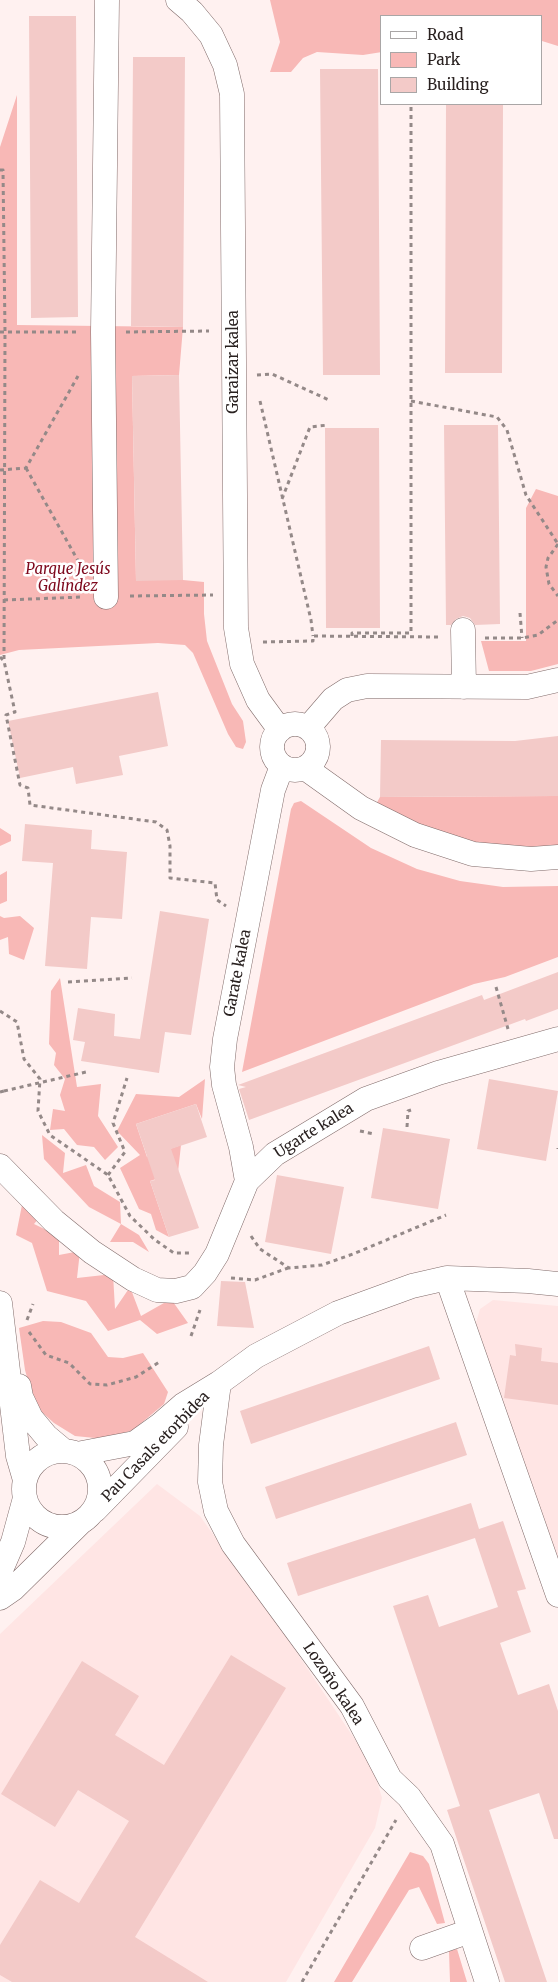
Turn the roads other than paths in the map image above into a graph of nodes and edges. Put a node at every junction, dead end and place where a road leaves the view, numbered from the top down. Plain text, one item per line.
1 (107, 0) edge
2 (178, 0) edge
3 (106, 597) dead end
4 (463, 634) road end
5 (558, 680) edge
6 (464, 687) junction
7 (308, 728) junction
8 (280, 730) junction
9 (294, 767) junction
10 (558, 856) edge
11 (558, 1038) edge
12 (0, 1166) edge
13 (247, 1181) junction
14 (447, 1278) junction
15 (558, 1284) edge
16 (0, 1301) edge
17 (220, 1382) junction
18 (70, 1452) junction
19 (25, 1489) junction
20 (88, 1516) junction
21 (0, 1572) edge
22 (558, 1595) edge
23 (0, 1598) edge
24 (470, 1930) junction
25 (422, 1948) dead end
26 (487, 1982) edge

1 - 3 street
2 - 8 street, Garaizar kalea
4 - 6 street
5 - 6 street
6 - 7 street
7 - 8 street
7 - 9 street
8 - 9 street
9 - 10 street
9 - 13 street, Garate kalea
11 - 13 street, Ugarte kalea
12 - 13 street, Ugarte kalea
14 - 15 street, Pau Casals etorbidea
14 - 17 street, Pau Casals etorbidea
14 - 22 street
16 - 18 street
16 - 19 street
17 - 18 street, Pau Casals etorbidea
17 - 20 street, Pau Casals etorbidea
17 - 24 street, Lozoño kalea
18 - 19 street
18 - 20 street
19 - 20 street
19 - 21 street
20 - 23 street, Pau Casals etorbidea
24 - 25 street
24 - 26 street, Lozoño kalea

